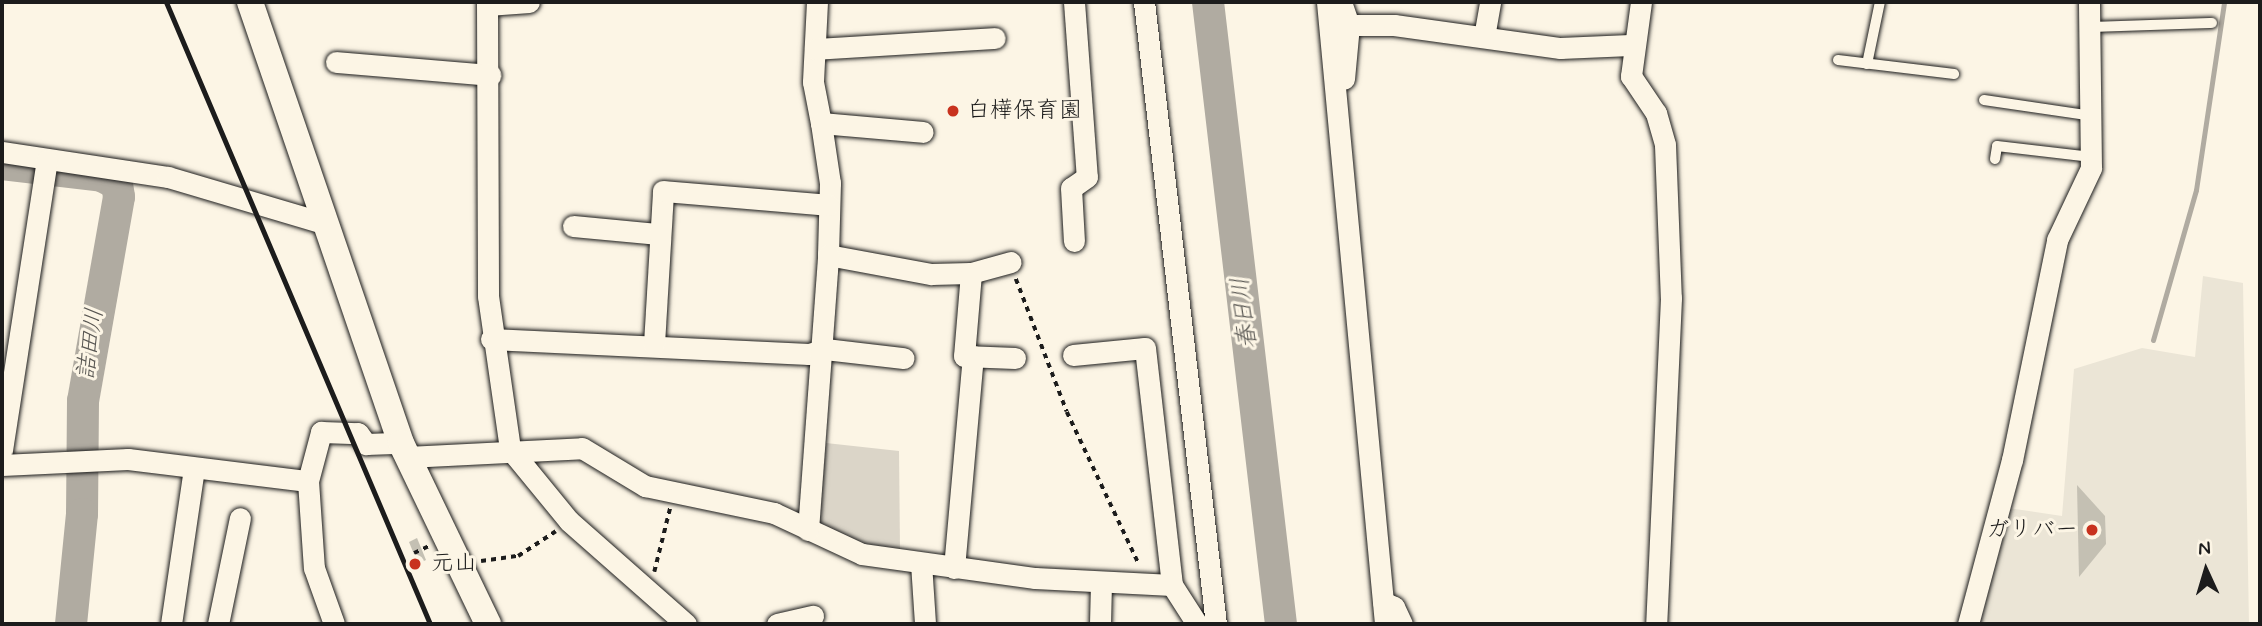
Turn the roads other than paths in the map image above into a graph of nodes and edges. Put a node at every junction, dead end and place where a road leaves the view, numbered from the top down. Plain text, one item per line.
1 (250, 2) edge
2 (529, 2) edge
3 (817, 2) edge
4 (1074, 2) edge
5 (1144, 2) edge
6 (1327, 2) edge
7 (1341, 2) edge
8 (1490, 2) edge
9 (1642, 2) edge
10 (1880, 2) edge
11 (2089, 2) edge
12 (487, 4) edge
13 (2213, 23) dead end
14 (1349, 25) junction
15 (2089, 27) junction
16 (1484, 37) junction
17 (995, 38) dead end
18 (1630, 45) junction
19 (815, 49) junction
20 (1838, 60) dead end
21 (336, 62) dead end
22 (1867, 64) junction
23 (1954, 74) dead end
24 (490, 75) junction
25 (1337, 97) junction
26 (1984, 100) dead end
27 (2092, 116) junction
28 (821, 123) junction
29 (923, 132) dead end
30 (2, 152) edge
31 (2091, 157) junction
32 (1996, 159) dead end
33 (46, 171) junction
34 (828, 205) junction
35 (327, 224) junction
36 (573, 226) dead end
37 (657, 234) junction
38 (1074, 241) dead end
39 (828, 255) junction
40 (1011, 262) road end
41 (971, 273) junction
42 (491, 339) junction
43 (654, 344) junction
44 (825, 349) junction
45 (1073, 355) dead end
46 (973, 356) junction
47 (903, 358) dead end
48 (1015, 358) dead end
49 (510, 449) junction
50 (2, 450) edge
51 (404, 450) junction
52 (2, 465) edge
53 (194, 469) junction
54 (308, 481) junction
55 (240, 518) dead end
56 (808, 530) junction
57 (921, 563) junction
58 (954, 568) junction
59 (1101, 582) junction
60 (1172, 585) junction
61 (1382, 601) junction
62 (171, 624) edge
63 (218, 624) edge
64 (334, 624) edge
65 (488, 624) edge
66 (686, 624) edge
67 (925, 624) edge
68 (1100, 624) edge
69 (1197, 624) edge
70 (1216, 624) edge
71 (1385, 624) edge
72 (1402, 624) edge
73 (1656, 624) edge
74 (1968, 624) edge

1 - 35 street
2 - 12 street
3 - 19 street
4 - 38 street
5 - 70 street
6 - 25 street
7 - 14 street
8 - 16 street
9 - 18 street
10 - 22 lane
11 - 15 street
12 - 24 street
13 - 15 lane
14 - 16 street
14 - 25 street
15 - 27 street
16 - 18 street
17 - 19 street
18 - 73 street
19 - 28 street
20 - 22 lane
21 - 24 street
22 - 23 lane
24 - 42 street
25 - 61 street
26 - 27 lane
27 - 31 street
28 - 29 street
28 - 34 street
30 - 33 street
31 - 32 lane
31 - 74 street
33 - 35 street
33 - 50 street
34 - 37 street
34 - 39 street
35 - 51 street
36 - 37 street
37 - 43 street
39 - 41 street
39 - 44 street
40 - 41 street
41 - 46 street
42 - 43 street
42 - 49 street
43 - 44 street
44 - 47 street
44 - 56 street
45 - 60 street
46 - 48 street
46 - 58 street
49 - 51 street
49 - 56 street
49 - 66 street
51 - 54 street
51 - 65 street
52 - 53 street
53 - 54 street
53 - 62 street
54 - 64 street
55 - 63 street
56 - 57 street
57 - 58 street
57 - 67 street
58 - 59 street
59 - 60 street
59 - 68 street
60 - 69 street
61 - 71 street
61 - 72 street

